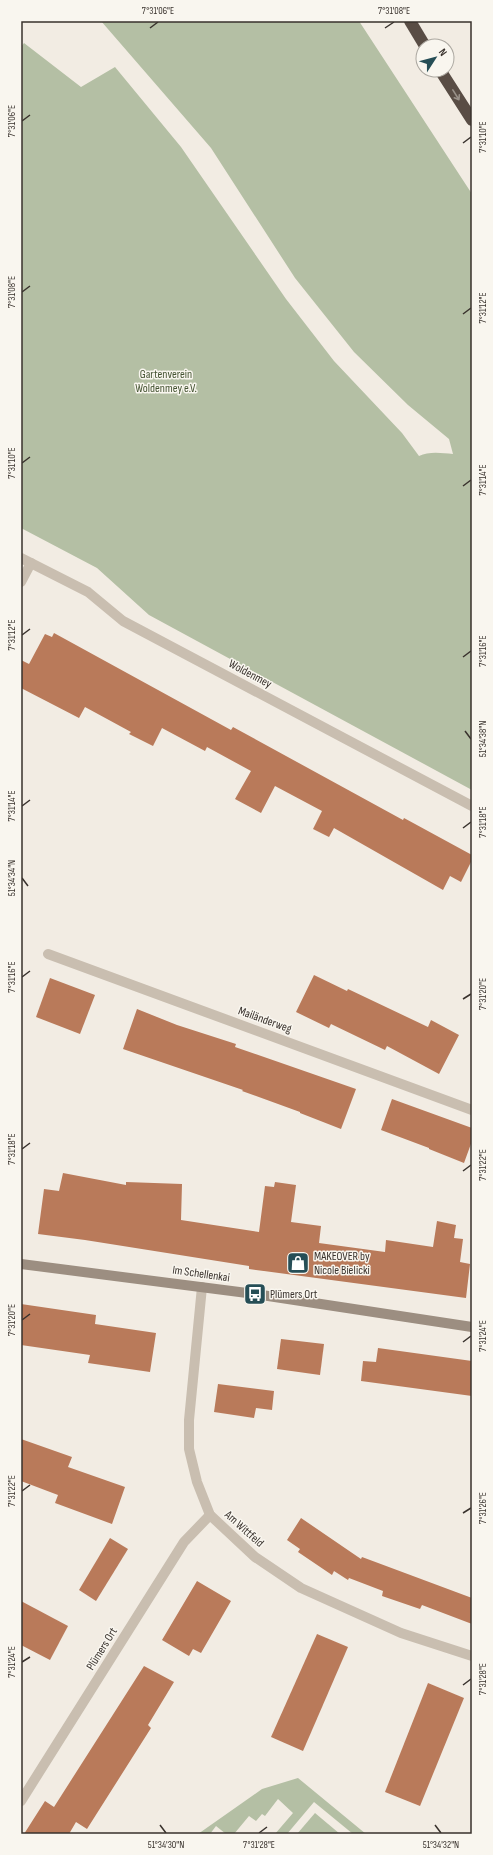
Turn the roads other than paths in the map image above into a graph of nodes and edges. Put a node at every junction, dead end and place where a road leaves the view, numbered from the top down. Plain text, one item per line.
1 (410, 21) edge
2 (420, 38) edge
3 (445, 78) edge
4 (472, 120) edge
5 (21, 558) edge
6 (30, 563) junction
7 (21, 582) edge
8 (472, 806) edge
9 (48, 954) dead end
10 (472, 1110) edge
11 (21, 1264) edge
12 (202, 1287) junction
13 (472, 1327) edge
14 (210, 1515) junction
15 (472, 1656) edge
16 (21, 1801) edge

1 - 2 highway
3 -> 4 highway
5 - 6 street, Woldenmey
6 - 7 street
6 - 8 street, Woldenmey
9 - 10 street, Mailänderweg
11 - 12 street, Im Schellenkai
12 - 13 street, Im Schellenkai
12 - 14 street, Am Wittfeld
14 - 15 street, Am Wittfeld
14 - 16 street, Plümers Ort

